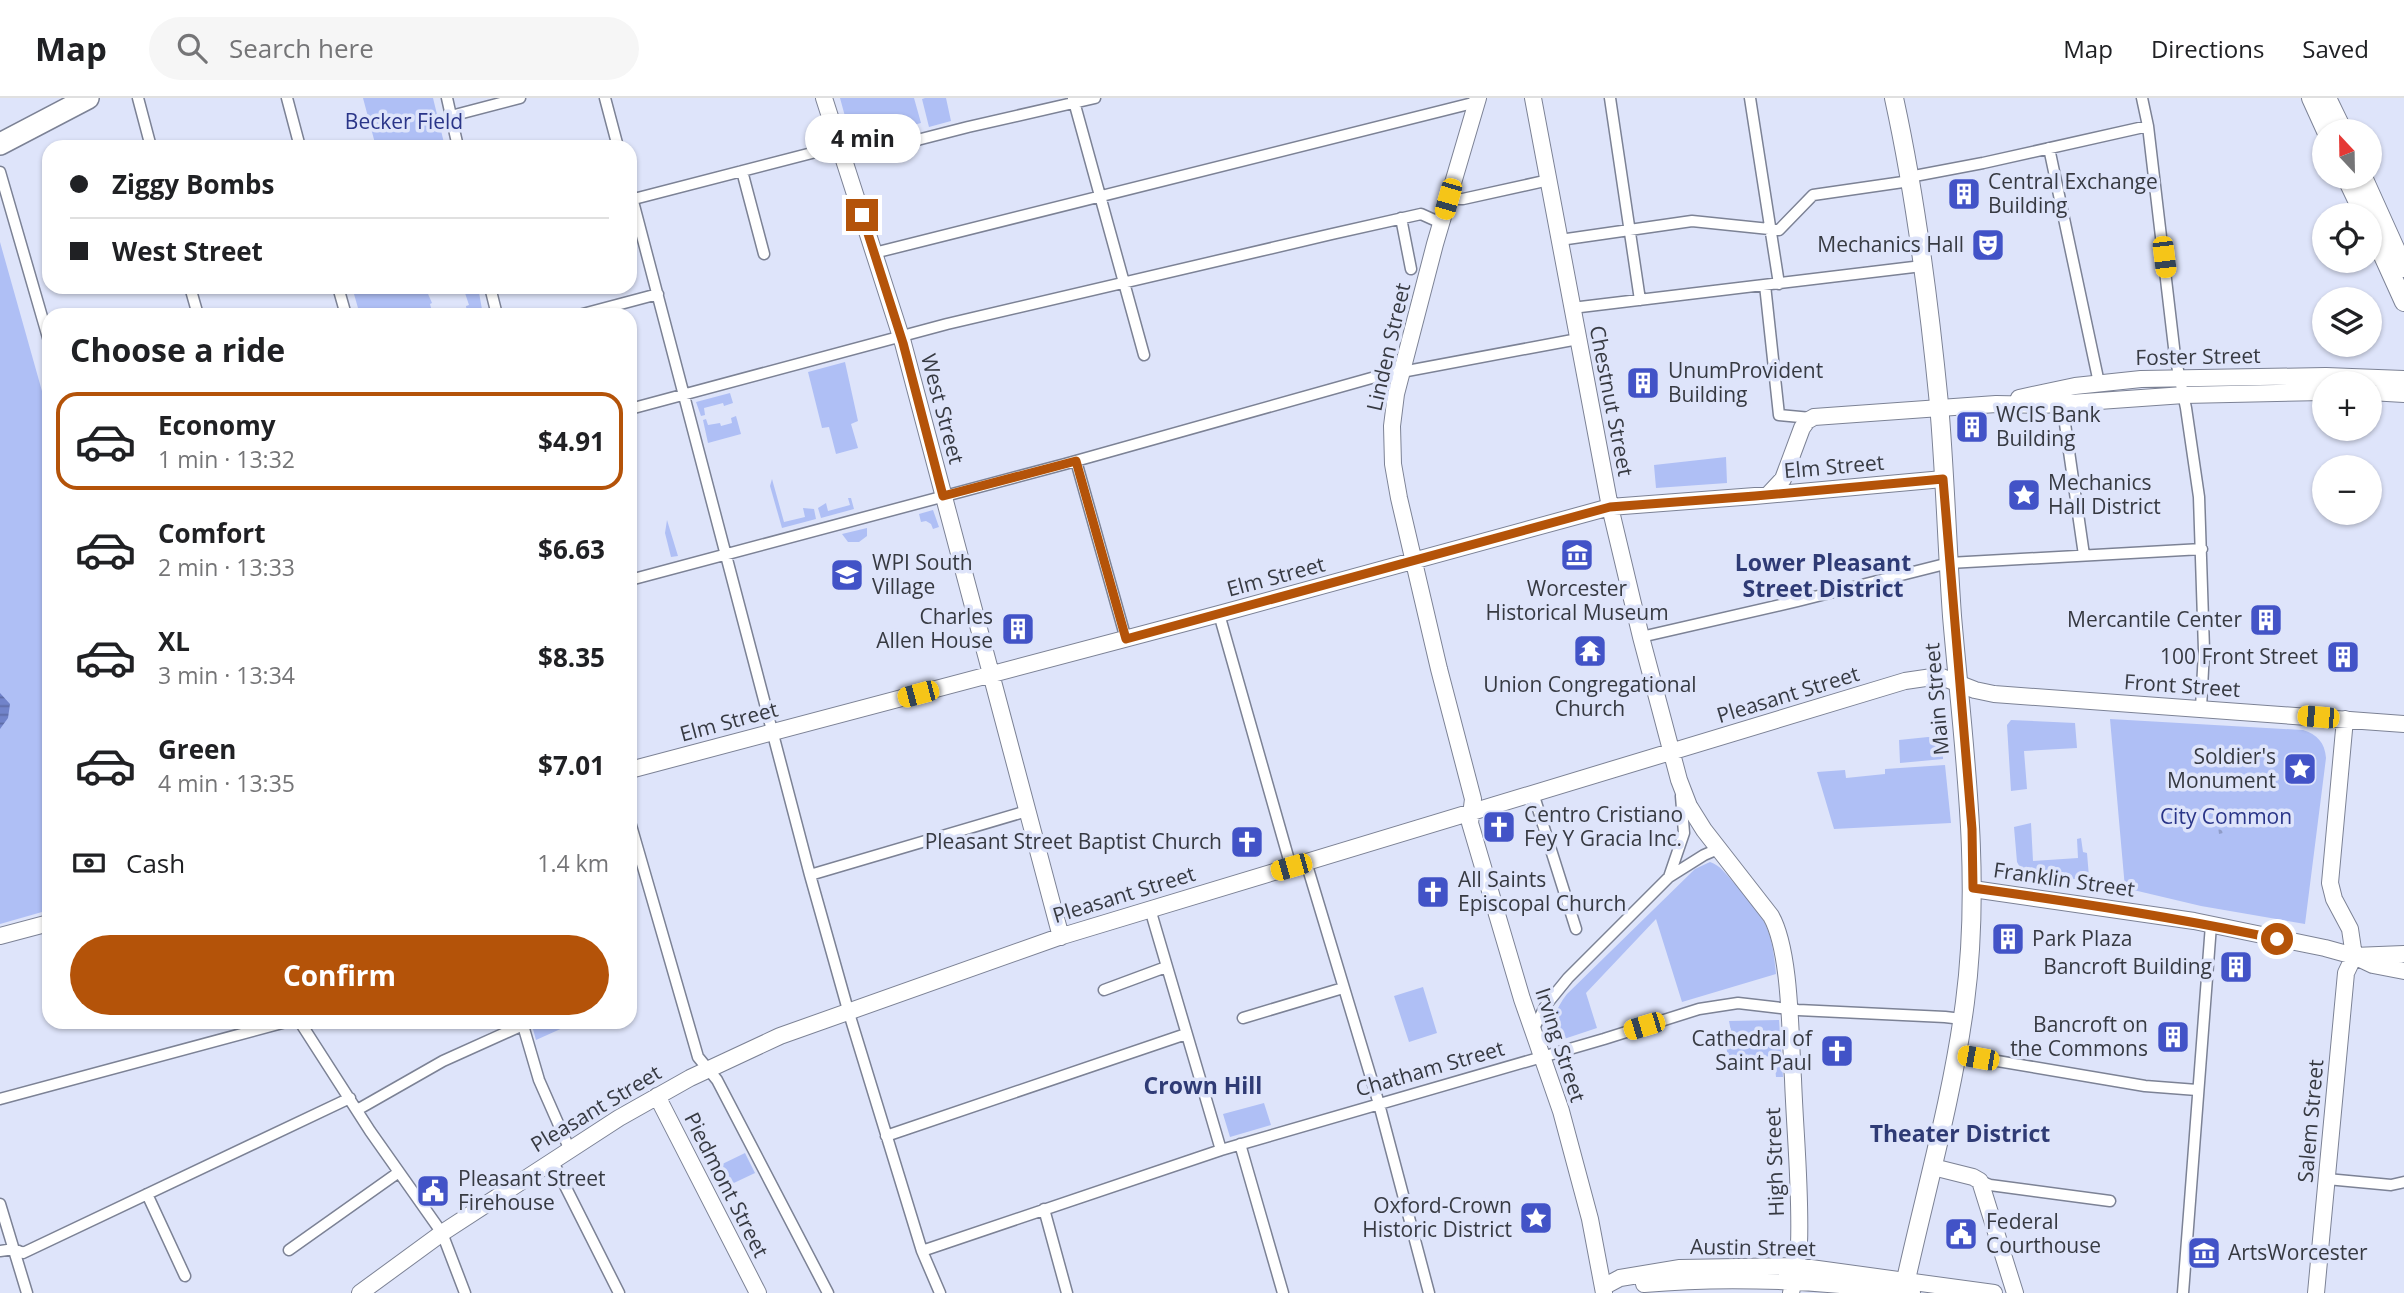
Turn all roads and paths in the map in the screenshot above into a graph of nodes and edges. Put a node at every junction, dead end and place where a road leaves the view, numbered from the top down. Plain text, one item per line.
1 (88, 98) edge
2 (138, 98) edge
3 (287, 98) edge
4 (447, 98) edge
5 (520, 98) edge
6 (605, 98) edge
7 (824, 98) edge
8 (1095, 98) edge
9 (1533, 98) edge
10 (1610, 98) edge
11 (1750, 98) edge
12 (1894, 98) edge
13 (2142, 98) edge
14 (2311, 98) edge
15 (2327, 98) edge
16 (1481, 99) edge
17 (1074, 100) edge
18 (451, 116) junction
19 (2321, 119) edge
20 (2337, 119) edge
21 (2148, 126) junction
22 (149, 140) edge
23 (298, 140) edge
24 (456, 140) edge
25 (616, 140) edge
26 (0, 144) edge
27 (2049, 148) junction
28 (841, 153) junction
29 (742, 171) junction
30 (0, 172) edge
31 (1909, 179) junction
32 (1549, 180) junction
33 (2368, 189) edge
34 (637, 195) edge
35 (1100, 197) junction
36 (1448, 199) junction
37 (637, 218) edge
38 (1401, 218) junction
39 (1441, 223) junction
40 (1771, 230) junction
41 (1630, 231) junction
42 (1560, 240) junction
43 (874, 253) junction
44 (2382, 253) edge
45 (764, 254) dead end
46 (1922, 266) junction
47 (2404, 268) edge
48 (1411, 269) dead end
49 (1125, 282) junction
50 (1779, 284) junction
51 (1765, 285) junction
52 (658, 295) junction
53 (1640, 300) junction
54 (2404, 302) edge
55 (607, 308) edge
56 (1572, 309) junction
57 (42, 317) edge
58 (901, 336) junction
59 (1578, 339) junction
60 (1144, 355) dead end
61 (1401, 372) junction
62 (2180, 378) junction
63 (2404, 379) edge
64 (2099, 383) junction
65 (2312, 392) edge
66 (2382, 393) edge
67 (684, 394) junction
68 (2404, 394) edge
69 (2184, 396) junction
70 (1996, 404) junction
71 (2062, 404) junction
72 (637, 407) edge
73 (1939, 407) junction
74 (1811, 418) junction
75 (1076, 461) junction
76 (1943, 479) junction
77 (1769, 494) junction
78 (943, 496) junction
79 (1610, 507) junction
80 (2202, 549) junction
81 (726, 554) junction
82 (2084, 555) junction
83 (1414, 560) junction
84 (1949, 562) junction
85 (637, 578) edge
86 (1219, 614) junction
87 (1641, 637) junction
88 (1126, 639) junction
89 (990, 674) junction
90 (1959, 684) junction
91 (2202, 708) junction
92 (2345, 719) junction
93 (2404, 723) edge
94 (774, 733) junction
95 (1673, 752) junction
96 (637, 768) edge
97 (1679, 780) junction
98 (1533, 793) junction
99 (1027, 811) junction
100 (1470, 812) junction
101 (637, 846) edge
102 (1718, 849) junction
103 (1298, 864) junction
104 (810, 875) junction
105 (1669, 877) junction
106 (1973, 888) junction
107 (1150, 909) junction
108 (42, 925) edge
109 (2211, 925) junction
110 (1576, 929) dead end
111 (0, 936) edge
112 (1060, 937) junction
113 (2404, 954) edge
114 (2354, 956) junction
115 (1166, 967) junction
116 (2404, 971) edge
117 (1343, 988) junction
118 (1104, 990) dead end
119 (1789, 1007) junction
120 (848, 1010) junction
121 (1243, 1018) dead end
122 (1962, 1020) junction
123 (260, 1029) edge
124 (305, 1029) edge
125 (511, 1029) edge
126 (524, 1029) edge
127 (1533, 1030) junction
128 (1186, 1034) junction
129 (1956, 1054) junction
130 (1541, 1057) junction
131 (709, 1069) junction
132 (2197, 1090) junction
133 (657, 1096) junction
134 (350, 1098) junction
135 (0, 1099) edge
136 (1379, 1104) junction
137 (357, 1110) junction
138 (886, 1136) junction
139 (1240, 1144) junction
140 (569, 1149) junction
141 (1221, 1150) junction
142 (552, 1160) junction
143 (1933, 1167) junction
144 (399, 1172) junction
145 (2327, 1179) junction
146 (1980, 1181) junction
147 (2404, 1182) edge
148 (147, 1194) junction
149 (2110, 1201) dead end
150 (0, 1204) edge
151 (1044, 1209) junction
152 (442, 1233) junction
153 (14, 1249) junction
154 (289, 1250) dead end
155 (0, 1251) edge
156 (922, 1251) junction
157 (1796, 1266) junction
158 (185, 1276) dead end
159 (1792, 1288) edge
160 (1906, 1290) edge
161 (1600, 1291) edge
162 (27, 1293) edge
163 (360, 1293) edge
164 (465, 1293) edge
165 (619, 1293) edge
166 (758, 1293) edge
167 (828, 1293) edge
168 (940, 1293) edge
169 (1067, 1293) edge
170 (1283, 1293) edge
171 (1429, 1293) edge
172 (1994, 1293) edge
173 (2015, 1293) edge
174 (2183, 1293) edge
175 (2316, 1293) edge

1 - 26 highway
2 - 22 street
3 - 23 street
4 - 18 street
5 - 18 street
6 - 25 street
7 - 28 main road, West Street
8 - 17 street
9 - 32 main road, Chestnut Street
10 - 41 street
11 - 40 street
12 - 31 main road, Main Street
13 - 21 street
14 - 19 main road
15 - 20 main road
16 - 35 street
16 - 36 main road, Linden Street
17 - 28 street
17 - 35 street
18 - 24 street
21 - 27 street
21 - 62 street
27 - 31 street
27 - 64 street
28 - 29 street
28 - 43 main road, West Street
29 - 34 street
29 - 45 street
30 - 57 street
31 - 40 street
31 - 46 main road, Main Street
32 - 36 street
32 - 42 main road, Chestnut Street
33 - 47 main road
35 - 43 street
35 - 49 street
36 - 39 main road, Linden Street
37 - 52 street
38 - 39 street
38 - 48 street
38 - 49 street
39 - 61 main road, Linden Street
40 - 41 street
40 - 50 street
41 - 42 street
41 - 53 street
42 - 56 main road, Chestnut Street
43 - 58 main road, West Street
44 - 54 main road
46 - 50 street
46 - 73 main road, Main Street
49 - 58 street
49 - 60 street
50 - 51 street
51 - 53 street
51 - 74 street
52 - 55 street
52 - 67 street
53 - 56 street
56 - 59 main road, Chestnut Street
58 - 67 street
58 - 78 main road, West Street
59 - 61 street
59 - 79 main road, Chestnut Street
61 - 75 street
61 - 83 main road, Linden Street
62 - 63 main road, Foster Street
62 - 64 main road, Foster Street
62 - 69 street
64 - 70 main road, Foster Street
65 - 69 main road, Foster Street
66 - 68 main road
67 - 72 street
67 - 81 street
69 - 71 main road, Foster Street
69 - 80 street
70 - 71 main road, Foster Street
70 - 73 main road, Foster Street
71 - 82 street
73 - 74 main road, Foster Street
73 - 76 main road, Main Street
74 - 77 main road
75 - 78 street
75 - 88 street
76 - 77 main road, Elm Street
76 - 84 main road, Main Street
77 - 79 main road, Elm Street
78 - 81 street
78 - 89 main road, West Street
79 - 83 main road, Elm Street
79 - 87 main road, Chestnut Street
80 - 82 street
80 - 91 street
81 - 85 street
81 - 94 street
82 - 84 street
83 - 86 main road, Elm Street
83 - 100 main road, Linden Street
84 - 87 street
84 - 90 main road, Main Street
86 - 88 main road, Elm Street
86 - 103 street
87 - 95 main road, Chestnut Street
88 - 89 main road, Elm Street
89 - 94 main road, Elm Street
89 - 99 main road, West Street
90 - 91 main road, Front Street
90 - 95 main road, Pleasant Street
90 - 106 main road, Main Street
91 - 92 main road, Front Street
92 - 93 main road, Front Street
92 - 114 main road
94 - 96 main road, Elm Street
94 - 104 street
95 - 97 main road, Chestnut Street
95 - 98 main road, Pleasant Street
97 - 102 main road
97 - 105 street, Chestnut Street
98 - 100 main road, Pleasant Street
98 - 110 street
99 - 104 street
99 - 112 main road, West Street
100 - 103 main road, Pleasant Street
100 - 127 main road, Irving Street
101 - 131 street
102 - 105 street
102 - 119 main road, High Street
103 - 107 main road, Pleasant Street
103 - 117 street
104 - 120 street
105 - 127 street, Chestnut Street
106 - 109 main road, Franklin Street
106 - 122 main road, Main Street
107 - 112 main road, Pleasant Street
107 - 115 street
108 - 111 main road
109 - 114 main road, Franklin Street
109 - 132 street
112 - 120 main road, Pleasant Street
113 - 114 main road, Franklin Street
114 - 116 main road, Franklin Street
114 - 145 main road, Salem Street
115 - 118 street
115 - 128 street
117 - 121 street
117 - 136 street
119 - 122 street, Chatham Street
119 - 130 street, Chatham Street
119 - 157 main road, High Street
120 - 131 main road, Pleasant Street
120 - 138 street
122 - 129 main road, Main Street
123 - 135 street
124 - 134 street
125 - 137 street
126 - 140 street
127 - 130 main road, Irving Street
128 - 138 street
128 - 141 street
129 - 132 street
129 - 143 main road, Main Street
130 - 136 street, Chatham Street
130 - 161 main road, Irving Street
131 - 133 main road, Pleasant Street
131 - 167 street
132 - 174 street
133 - 140 main road, Pleasant Street
133 - 166 main road, Piedmont Street
134 - 137 street
134 - 148 street
136 - 139 street, Chatham Street
136 - 171 street
137 - 144 street
138 - 156 street
139 - 141 street, Chatham Street
139 - 170 street
140 - 142 main road, Pleasant Street
141 - 151 street, Chatham Street
142 - 152 main road, Pleasant Street
142 - 165 street
143 - 146 main road
143 - 160 main road, Main Street
144 - 152 street
144 - 154 street
145 - 147 street
145 - 175 main road, Salem Street
146 - 149 street
146 - 173 main road
148 - 153 street
148 - 158 street
150 - 153 street
151 - 156 street, Chatham Street
151 - 169 street
152 - 163 main road, Pleasant Street
152 - 164 street
153 - 155 street
153 - 162 street
156 - 168 street
157 - 159 main road, High Street
157 - 160 main road, Austin Street
157 - 161 main road, Austin Street
159 - 160 main road, Austin Street
159 - 161 main road, Austin Street
160 - 172 main road

